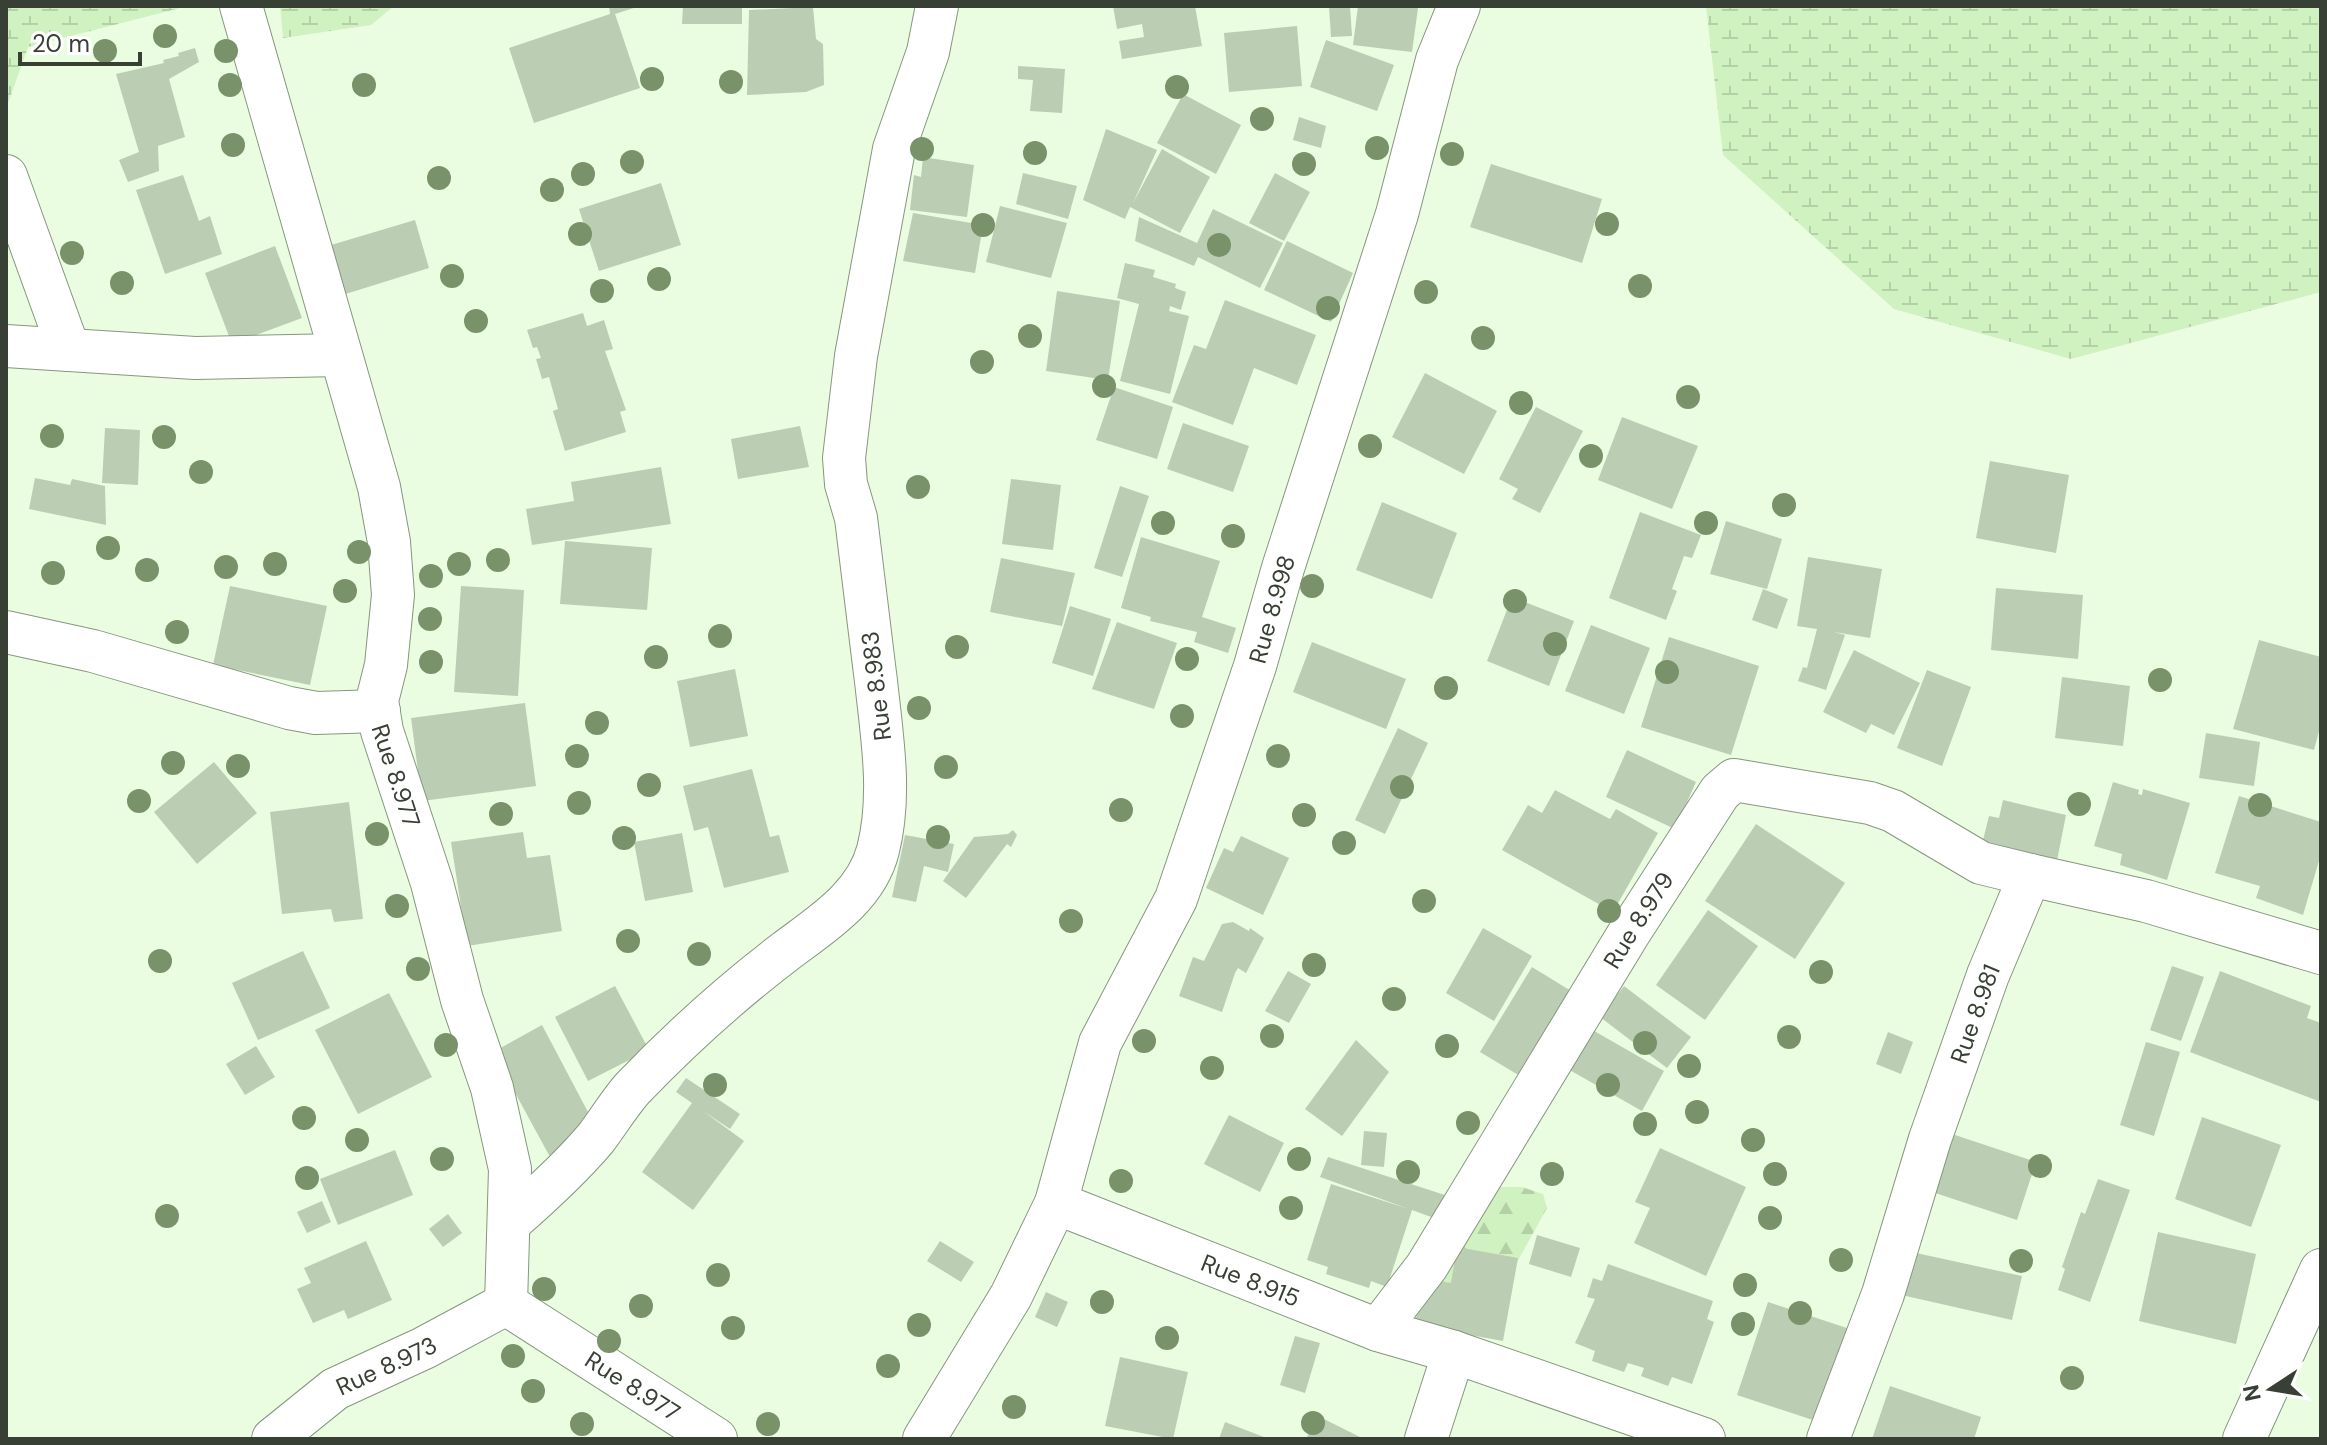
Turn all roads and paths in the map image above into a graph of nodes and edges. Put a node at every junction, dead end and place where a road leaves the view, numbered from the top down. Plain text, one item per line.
1 (241, 6) edge
2 (937, 6) edge
3 (1459, 6) edge
4 (6, 176) edge
5 (6, 346) edge
6 (69, 350) junction
7 (340, 355) junction
8 (6, 632) edge
9 (379, 711) junction
10 (2030, 875) junction
11 (2321, 953) edge
12 (1056, 1203) junction
13 (509, 1223) junction
14 (2321, 1270) edge
15 (506, 1304) junction
16 (1378, 1330) junction
17 (1454, 1352) junction
18 (273, 1439) edge
19 (716, 1439) edge
20 (924, 1439) edge
21 (1426, 1439) edge
22 (1704, 1439) edge
23 (1828, 1439) edge
24 (2244, 1439) edge

1 - 7 street, Rue 8.977
2 - 13 street, Rue 8.983
3 - 12 street, Rue 8.998
4 - 6 street
5 - 6 street
6 - 7 street
7 - 9 street, Rue 8.977
8 - 9 street
9 - 13 street, Rue 8.977
10 - 11 street
10 - 16 street, Rue 8.979
10 - 23 street, Rue 8.981
12 - 16 street, Rue 8.915
12 - 20 street
13 - 15 street, Rue 8.977
14 - 24 street
15 - 18 street, Rue 8.973
15 - 19 street, Rue 8.977
16 - 17 street, Rue 8.915
17 - 21 street
17 - 22 street, Rue 8.915

